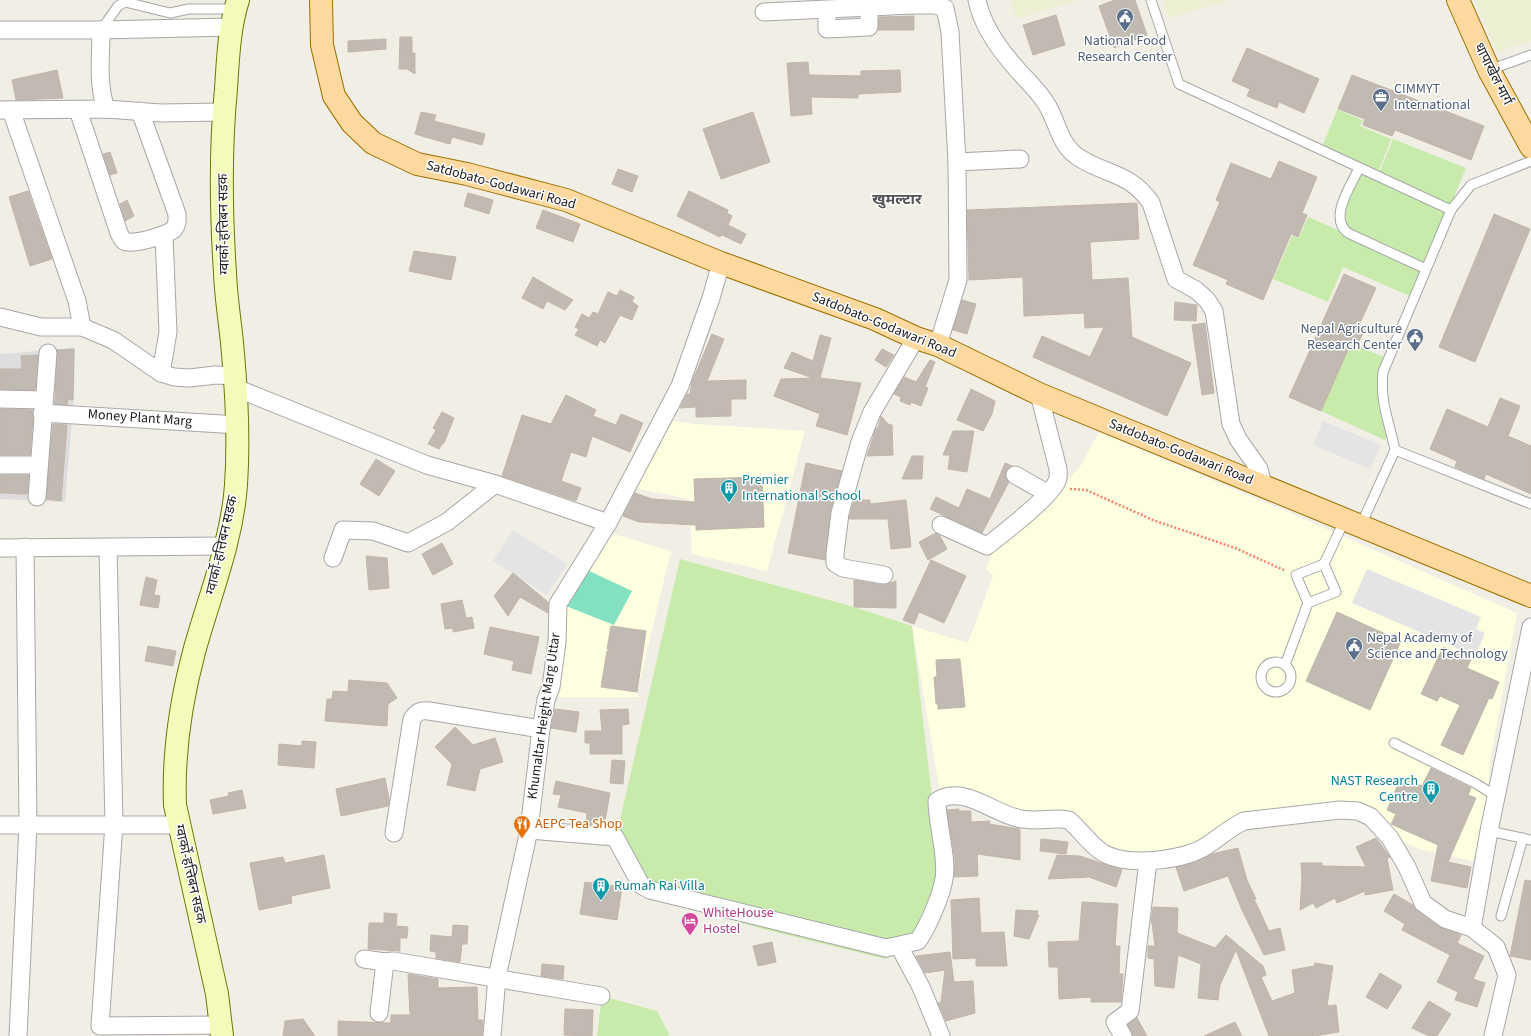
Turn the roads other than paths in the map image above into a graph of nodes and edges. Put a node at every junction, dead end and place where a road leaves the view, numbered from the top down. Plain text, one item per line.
1 (321, 0) edge
2 (977, 0) edge
3 (1151, 0) edge
4 (1458, 0) edge
5 (235, 12) edge
6 (764, 12) dead end
7 (0, 30) edge
8 (101, 30) junction
9 (1531, 55) edge
10 (1490, 70) junction
11 (5, 110) edge
12 (78, 110) junction
13 (106, 110) junction
14 (140, 111) junction
15 (224, 112) junction
16 (1531, 147) edge
17 (1020, 159) dead end
18 (1531, 161) edge
19 (957, 162) junction
20 (1359, 168) junction
21 (1451, 210) junction
22 (164, 236) junction
23 (721, 263) junction
24 (1426, 269) junction
25 (0, 317) edge
26 (82, 327) junction
27 (916, 338) junction
28 (938, 345) junction
29 (48, 353) dead end
30 (161, 373) junction
31 (235, 382) junction
32 (1039, 394) junction
33 (0, 399) edge
34 (42, 406) junction
35 (238, 425) junction
36 (1395, 450) junction
37 (0, 465) edge
38 (39, 465) junction
39 (1015, 475) dead end
40 (495, 484) junction
41 (1263, 485) junction
42 (1048, 492) junction
43 (37, 497) dead end
44 (1531, 504) edge
45 (1353, 522) junction
46 (608, 523) junction
47 (941, 525) dead end
48 (225, 546) junction
49 (25, 547) junction
50 (0, 548) edge
51 (108, 548) junction
52 (333, 558) dead end
53 (1324, 564) junction
54 (884, 575) dead end
55 (1531, 596) edge
56 (1308, 603) junction
57 (1531, 627) edge
58 (1285, 664) dead end
59 (540, 729) junction
60 (1394, 743) dead end
61 (1496, 796) junction
62 (114, 824) junction
63 (179, 824) junction
64 (0, 825) edge
65 (28, 825) junction
66 (528, 830) junction
67 (1489, 831) junction
68 (394, 832) dead end
69 (1527, 839) edge
70 (1148, 861) junction
71 (1501, 916) dead end
72 (1472, 928) junction
73 (899, 946) junction
74 (364, 959) dead end
75 (385, 962) junction
76 (497, 977) junction
77 (601, 996) dead end
78 (379, 1012) dead end
79 (100, 1031) edge
80 (222, 1031) edge
81 (18, 1036) edge
82 (492, 1036) edge
83 (941, 1036) edge
84 (1123, 1036) edge
85 (1494, 1036) edge

1 - 23 main road, Satdobato-Godawari Road
2 - 41 street
3 - 20 lane
4 - 10 main road, धापाखेल मार्ग
5 - 8 street
5 - 8 lane
5 - 15 main road, ग्वार्को-हत्तिबन सडक
6 - 19 street
7 - 8 street
8 - 13 street
9 - 10 lane
10 - 16 main road, धापाखेल मार्ग
11 - 12 street
11 - 26 street
12 - 13 street
12 - 22 street
13 - 14 street
14 - 15 street
14 - 22 street
15 - 31 main road, ग्वार्को-हत्तिबन सडक
17 - 19 street
18 - 21 lane
19 - 28 street
20 - 21 lane
20 - 24 lane
21 - 24 lane
22 - 30 street
23 - 27 main road, Satdobato-Godawari Road
23 - 46 street, Khumaltar Height Marg Uttar
24 - 36 lane
25 - 26 street
26 - 30 street
27 - 28 main road, Satdobato-Godawari Road
27 - 54 street
28 - 32 main road, Satdobato-Godawari Road
29 - 34 street
30 - 31 street
31 - 35 main road, ग्वार्को-हत्तिबन सडक
31 - 40 street
32 - 41 main road, Satdobato-Godawari Road
32 - 42 street
33 - 34 street, Money Plant Marg
34 - 35 street, Money Plant Marg
34 - 38 street
35 - 48 main road, ग्वार्को-हत्तिबन सडक
36 - 44 lane
36 - 45 lane
37 - 38 street
38 - 43 street
39 - 42 street
40 - 46 street
40 - 52 street
41 - 45 main road, Satdobato-Godawari Road
42 - 47 street
45 - 53 lane
45 - 55 main road, Satdobato-Godawari Road
46 - 59 street, Khumaltar Height Marg Uttar
48 - 51 street
48 - 63 main road, ग्वार्को-हत्तिबन सडक
49 - 50 street
49 - 51 street
49 - 65 street
51 - 62 street
53 - 56 lane
53 - 56 lane
56 - 58 lane
57 - 61 street
59 - 66 street, Khumaltar Height Marg Uttar
59 - 68 street
60 - 61 lane
61 - 67 street
62 - 63 street
62 - 65 street
62 - 79 street
63 - 80 main road, ग्वार्को-हत्तिबन सडक
64 - 65 street
65 - 81 street
66 - 73 street
66 - 76 street, Khumaltar Height Marg Uttar
67 - 69 lane
67 - 72 street
69 - 71 lane
70 - 72 street
70 - 73 street
70 - 84 street
72 - 85 street
73 - 83 street
74 - 75 street
75 - 76 street
75 - 78 street
76 - 77 street
76 - 82 street, Khumaltar Height Marg Uttar
79 - 80 street

